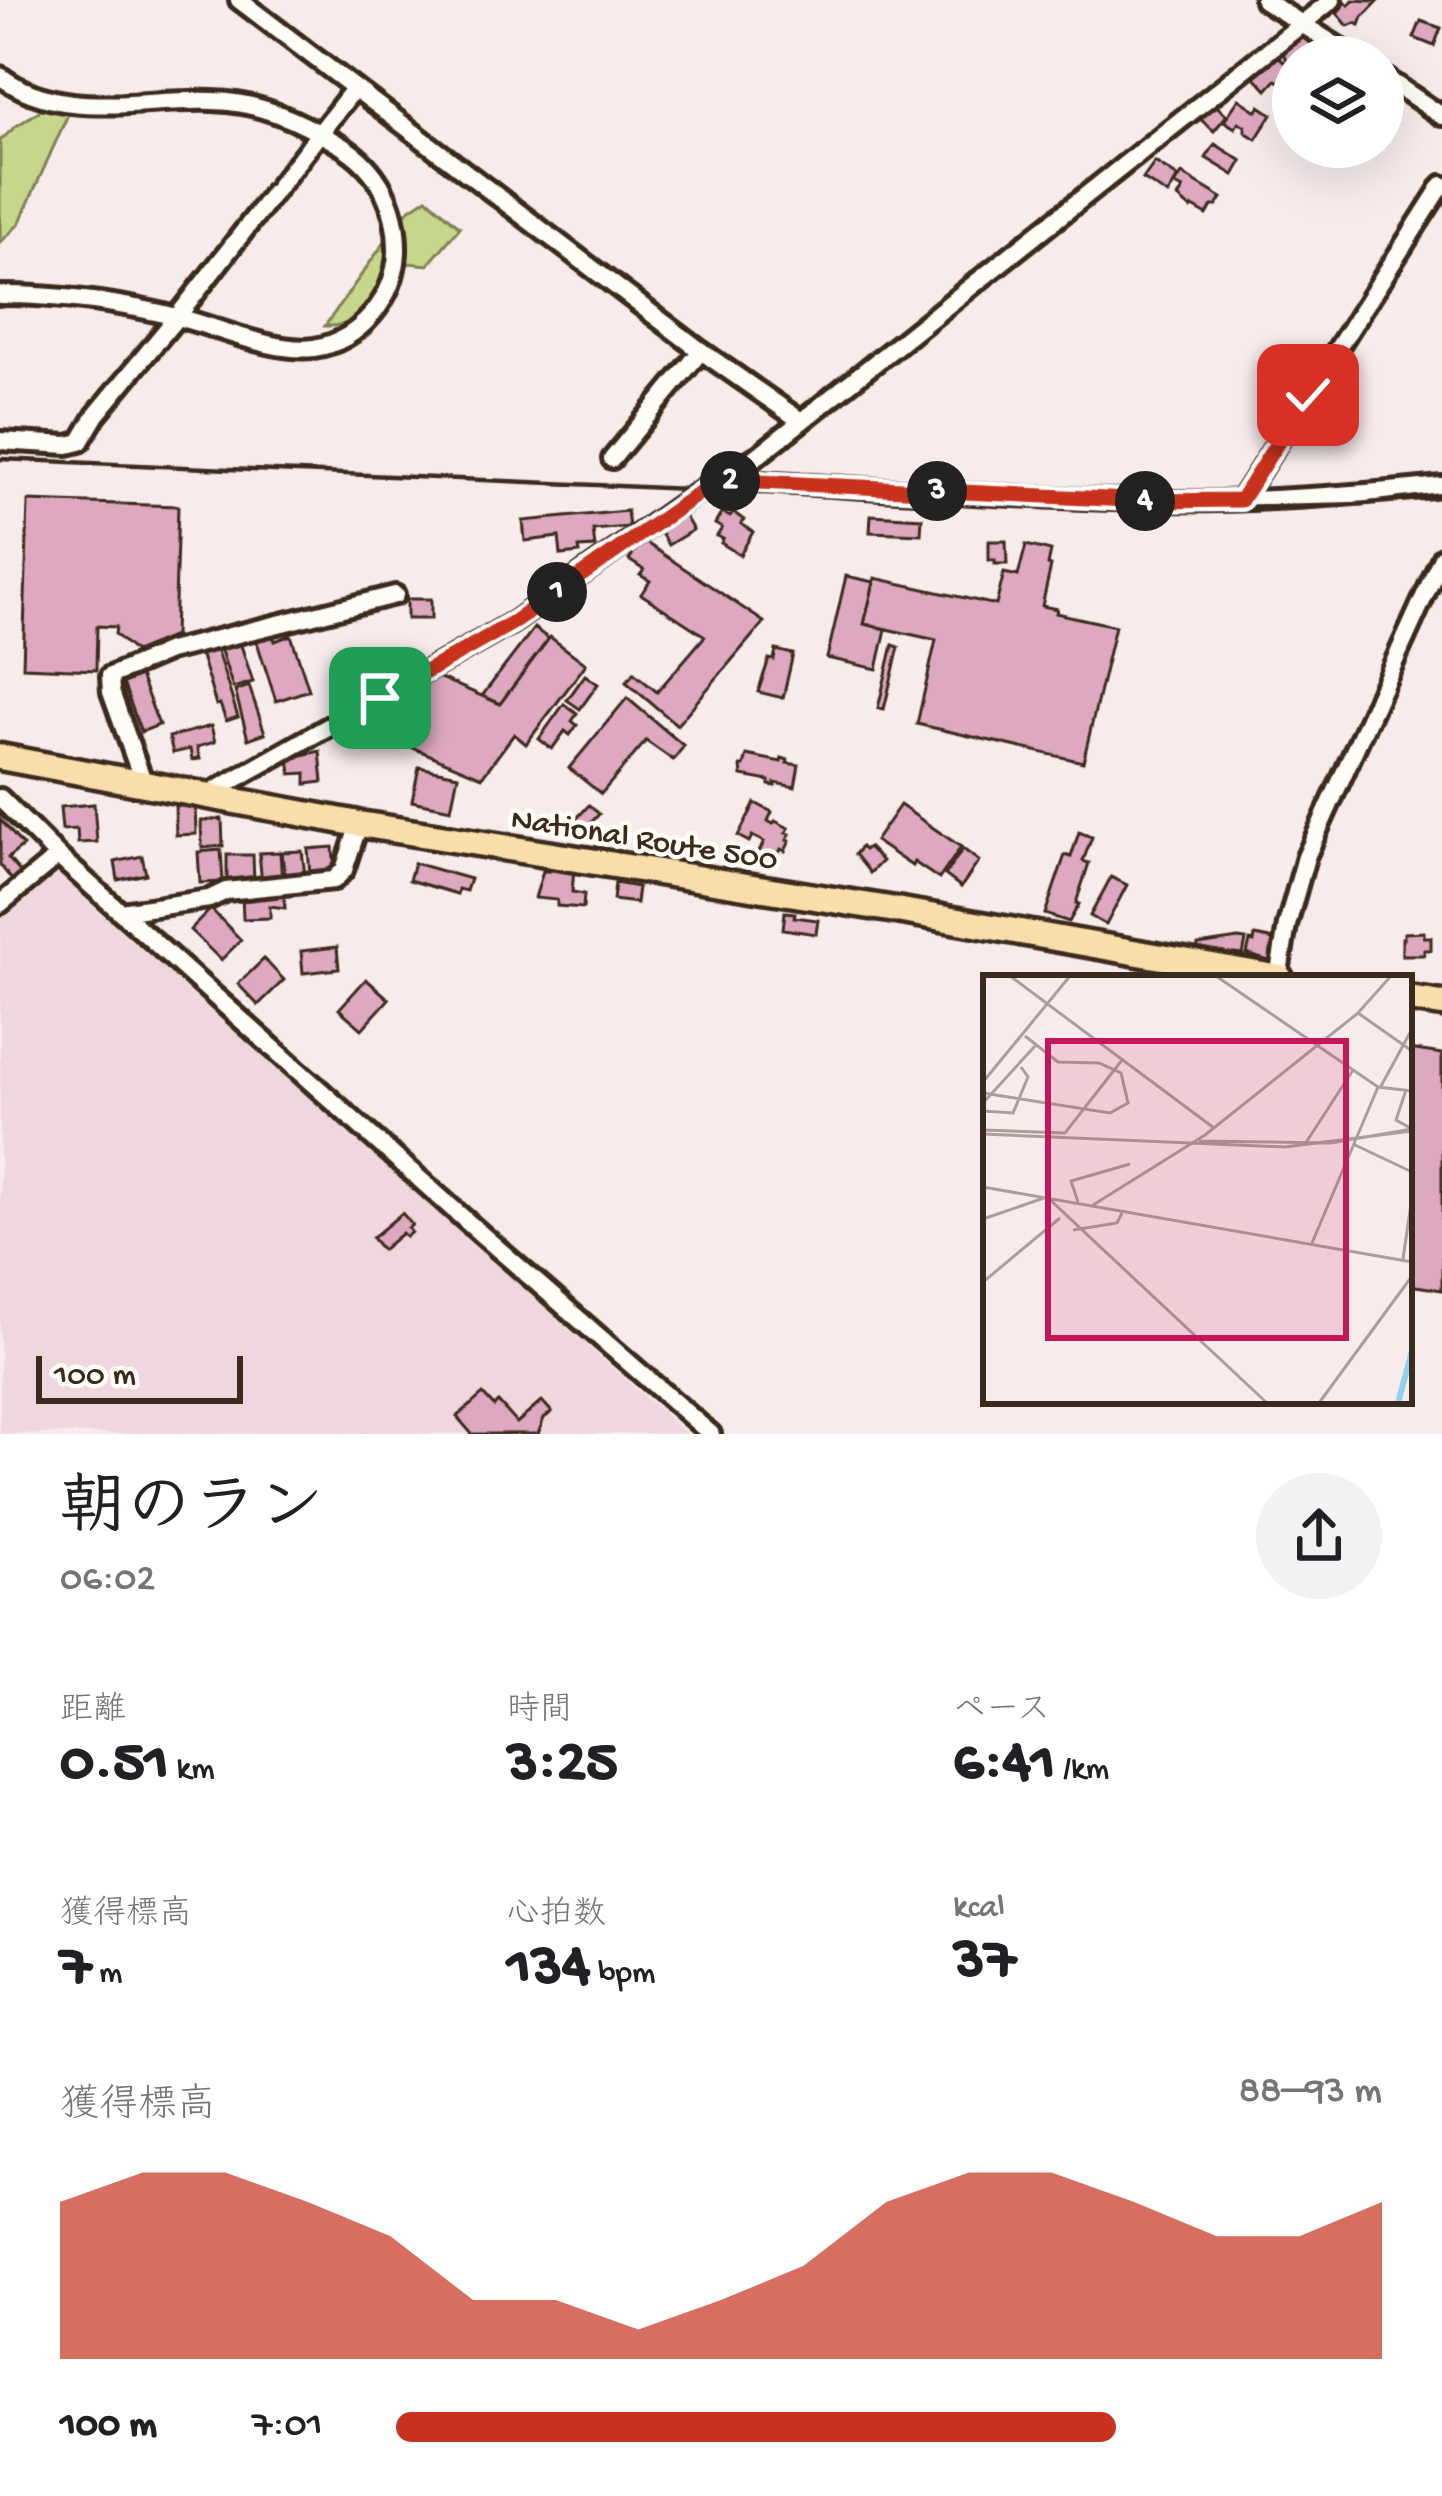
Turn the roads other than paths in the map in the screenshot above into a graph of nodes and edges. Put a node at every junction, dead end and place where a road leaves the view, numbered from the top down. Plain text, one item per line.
1 (239, 0) edge
2 (1264, 0) edge
3 (1332, 0) edge
4 (1303, 24) junction
5 (1322, 36) edge
6 (0, 76) edge
7 (354, 88) junction
8 (1404, 90) edge
9 (1442, 116) edge
10 (319, 133) junction
11 (1442, 184) edge
12 (0, 295) edge
13 (177, 317) junction
14 (701, 351) junction
15 (800, 421) junction
16 (0, 441) edge
17 (612, 459) dead end
18 (718, 480) junction
19 (1442, 486) edge
20 (1241, 500) junction
21 (1442, 556) edge
22 (394, 595) dead end
23 (0, 757) edge
24 (144, 784) junction
25 (209, 794) junction
26 (0, 798) edge
27 (359, 824) junction
28 (58, 856) junction
29 (0, 904) edge
30 (121, 912) junction
31 (1262, 975) edge
32 (1279, 975) edge
33 (1412, 999) edge
34 (1442, 1004) edge
35 (711, 1434) edge

1 - 7 street
2 - 4 street
3 - 4 street
4 - 5 street
4 - 15 street
6 - 10 street
7 - 10 street
7 - 14 street
8 - 9 street
10 - 13 street
10 - 13 street
11 - 20 street
12 - 13 street
13 - 16 street
14 - 15 street
14 - 17 street
15 - 18 street
18 - 20 street
18 - 25 street
19 - 20 street
21 - 32 street
22 - 24 street
23 - 24 highway, National Route 500
24 - 25 highway, National Route 500
25 - 27 highway, National Route 500
26 - 28 street
27 - 30 street
27 - 31 highway, National Route 500
28 - 29 street
28 - 30 street
30 - 35 street
33 - 34 highway

